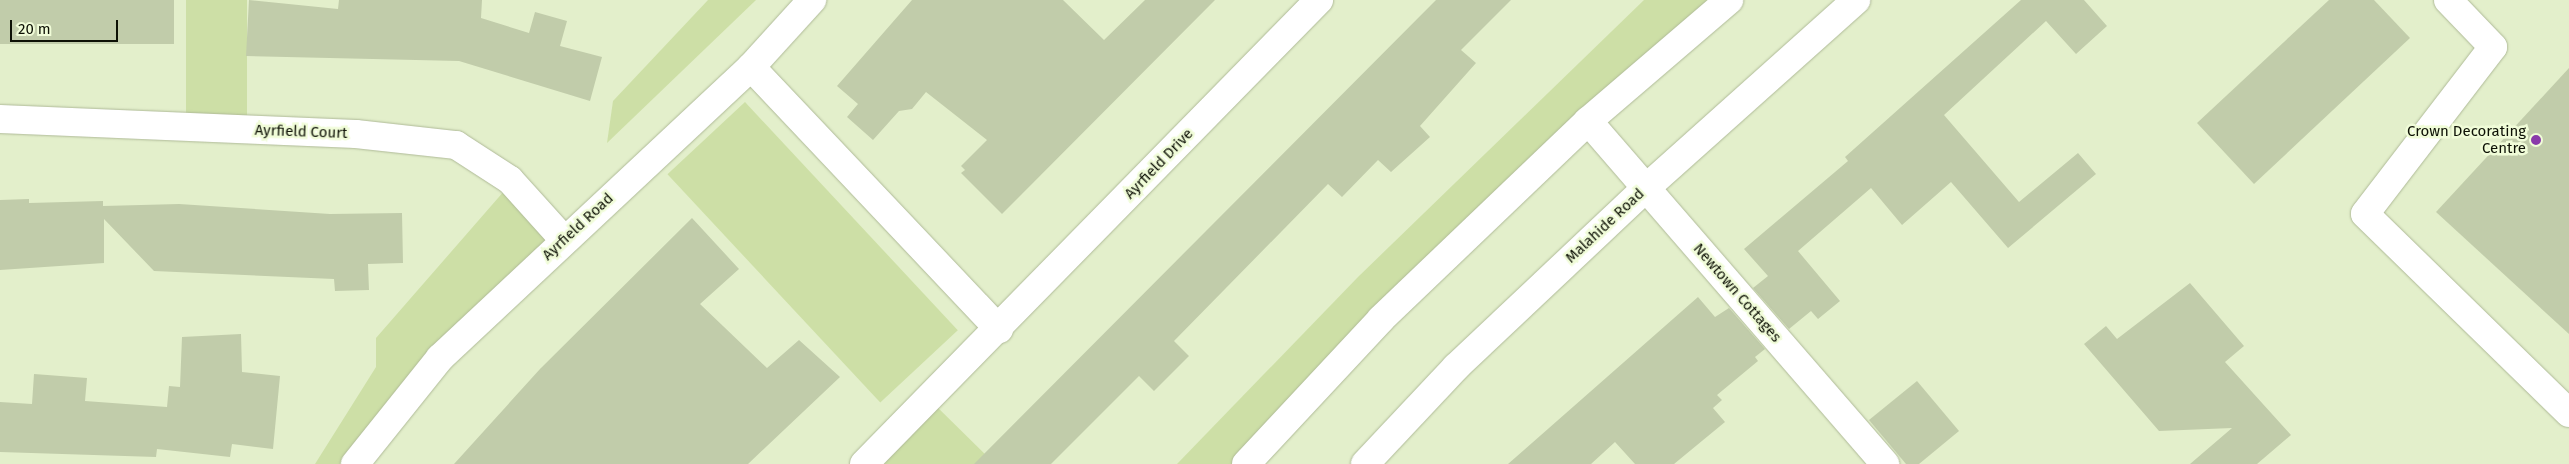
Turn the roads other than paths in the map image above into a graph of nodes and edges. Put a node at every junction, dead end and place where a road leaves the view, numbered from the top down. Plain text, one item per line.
1 (812, 0) edge
2 (1319, 0) edge
3 (1729, 0) edge
4 (1856, 0) edge
5 (2448, 0) edge
6 (751, 68) junction
7 (0, 119) edge
8 (1588, 121) junction
9 (1646, 188) junction
10 (564, 240) junction
11 (998, 328) junction
12 (2569, 413) edge
13 (355, 464) edge
14 (864, 464) edge
15 (1246, 464) edge
16 (1365, 464) edge
17 (1885, 464) edge

1 - 6 street, Ayrfield Road
2 - 11 street, Ayrfield Drive
3 - 8 street
4 - 9 street, Malahide Road
5 - 12 street
6 - 10 street, Ayrfield Road
6 - 11 street
7 - 10 street, Ayrfield Court
8 - 9 street, Newtown Cottages
8 - 15 street
9 - 16 street, Malahide Road
9 - 17 street, Newtown Cottages
10 - 13 street, Ayrfield Road
11 - 14 street, Ayrfield Drive

